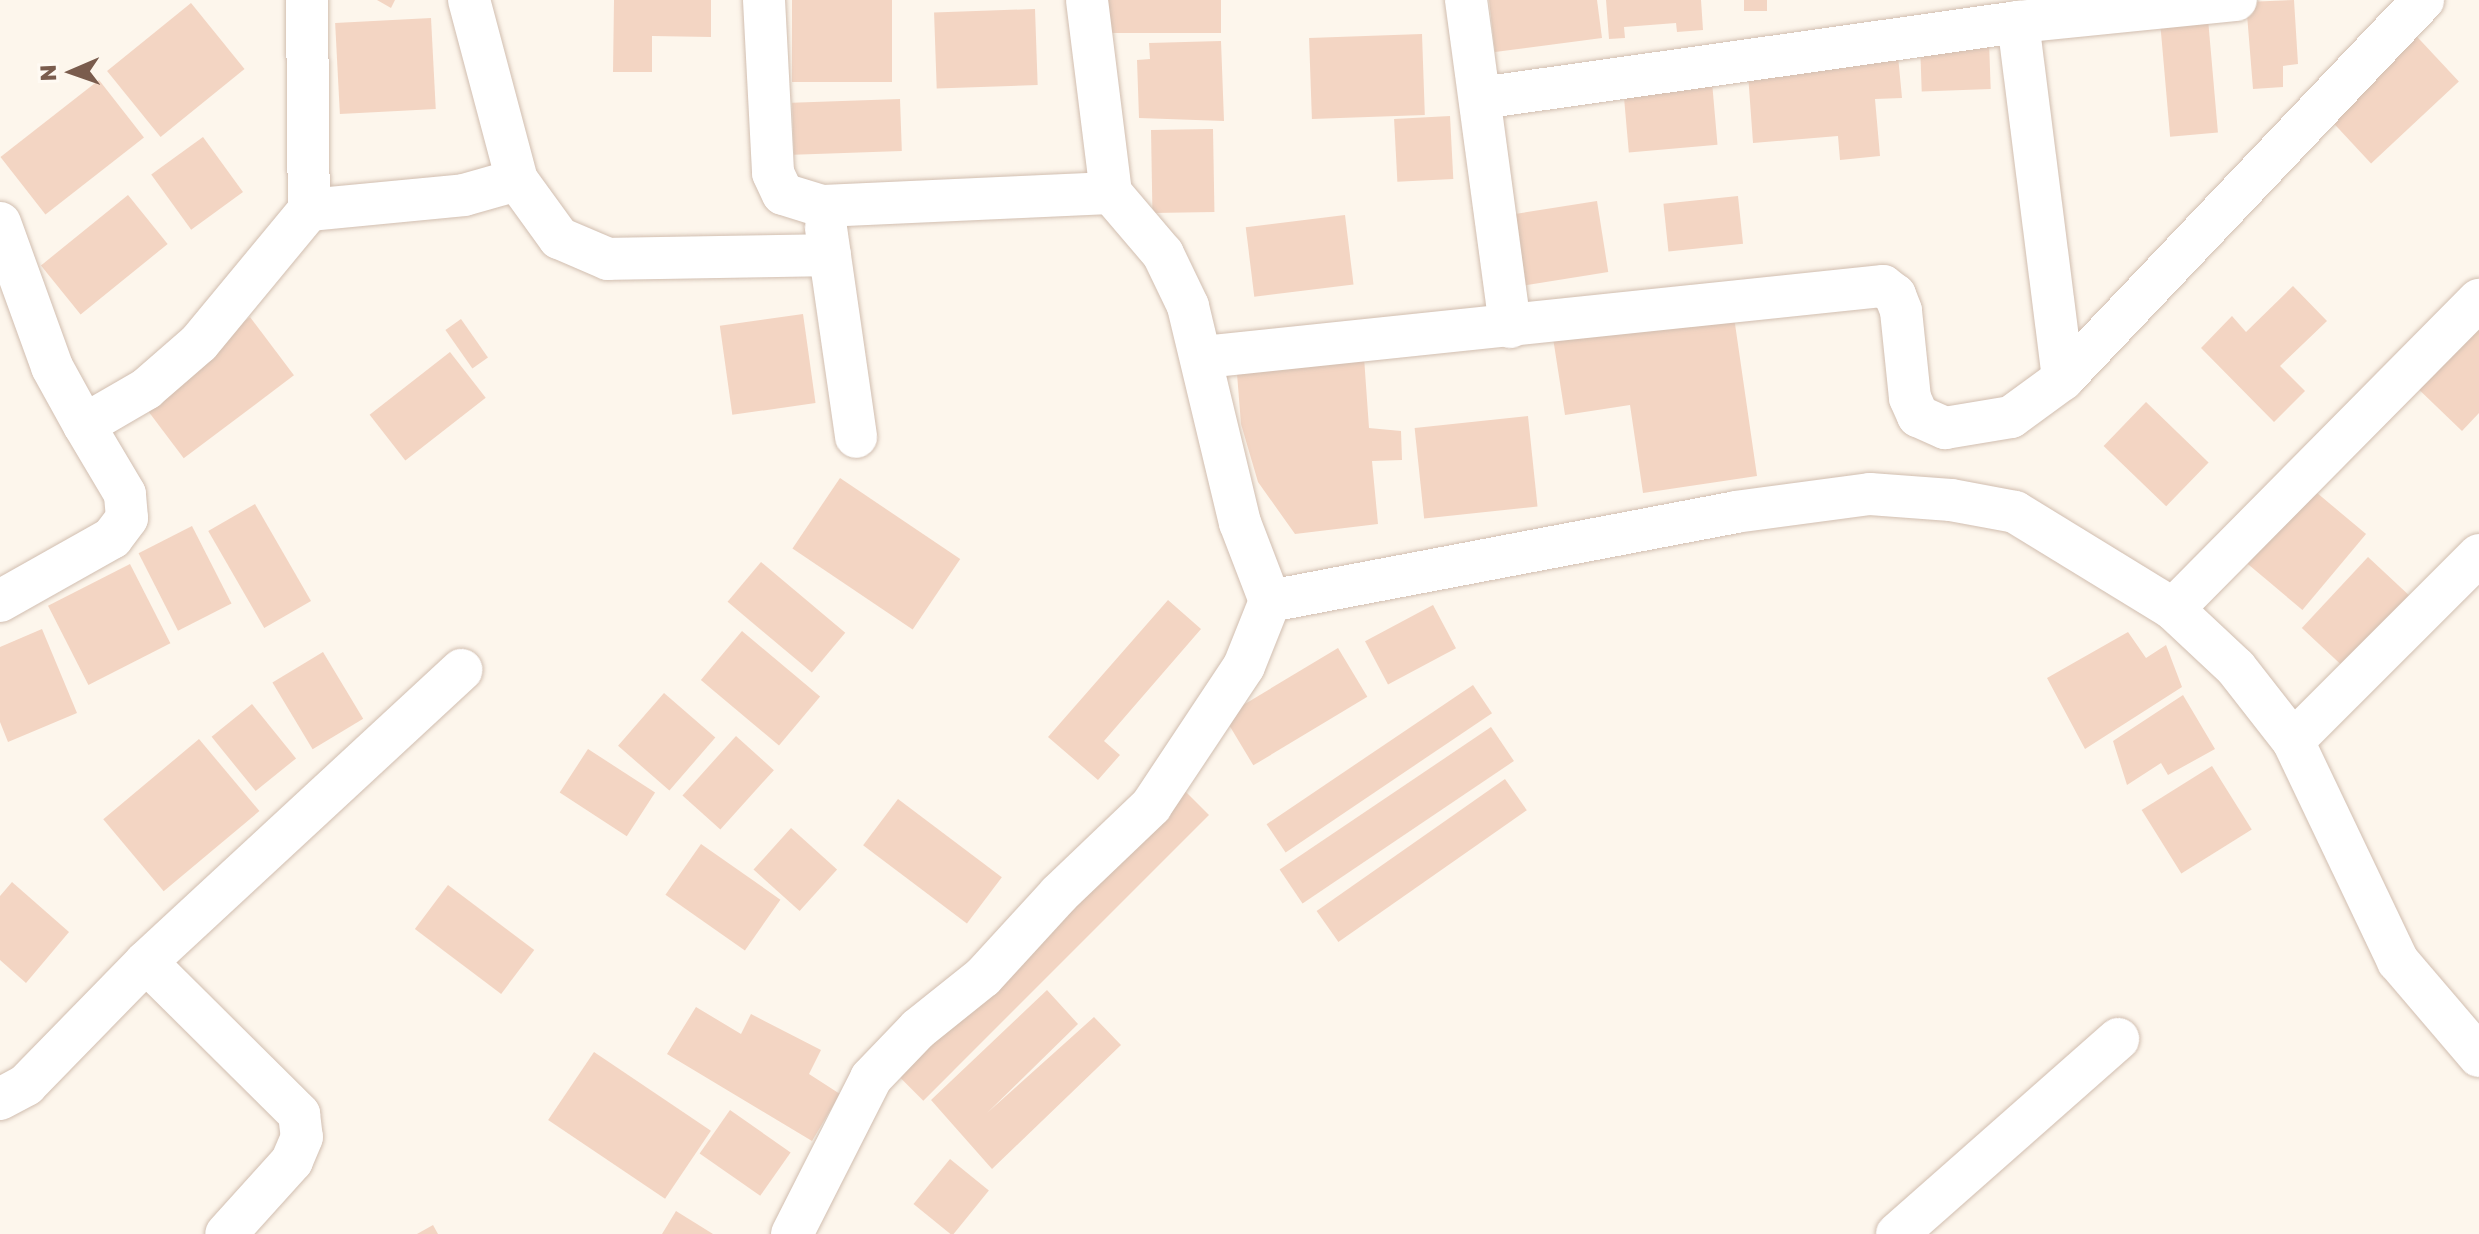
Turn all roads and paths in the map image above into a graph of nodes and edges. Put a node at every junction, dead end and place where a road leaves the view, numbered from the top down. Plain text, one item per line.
1 (307, 0) edge
2 (469, 0) edge
3 (764, 0) edge
4 (1087, 0) edge
5 (1466, 0) edge
6 (2236, 0) edge
7 (2169, 3) edge
8 (2410, 6) edge
9 (2018, 22) junction
10 (1481, 98) junction
11 (517, 180) junction
12 (1111, 193) junction
13 (822, 206) junction
14 (309, 210) junction
15 (0, 223) edge
16 (830, 255) junction
17 (2479, 300) edge
18 (1510, 327) junction
19 (1204, 357) junction
20 (2063, 379) junction
21 (84, 425) junction
22 (856, 437) dead end
23 (2479, 555) edge
24 (0, 601) edge
25 (1270, 601) junction
26 (2173, 609) junction
27 (461, 670) dead end
28 (2293, 741) junction
29 (146, 962) junction
30 (2118, 1039) dead end
31 (2479, 1056) edge
32 (0, 1099) edge
33 (226, 1234) edge
34 (792, 1234) edge
35 (1897, 1234) edge

1 - 14 street
2 - 11 street
3 - 13 street
4 - 12 street
5 - 10 street
6 - 7 street
7 - 9 street
8 - 20 street
9 - 10 street
9 - 20 street
10 - 18 street
11 - 14 street
11 - 16 street
12 - 13 street
12 - 19 street
13 - 16 street
14 - 21 street
15 - 21 street
16 - 22 street
17 - 26 street
18 - 19 street
18 - 20 street
19 - 25 street
21 - 24 street
23 - 28 street
25 - 26 street
25 - 34 street
26 - 28 street
27 - 29 street
28 - 31 street
29 - 32 street
29 - 33 street
30 - 35 street

